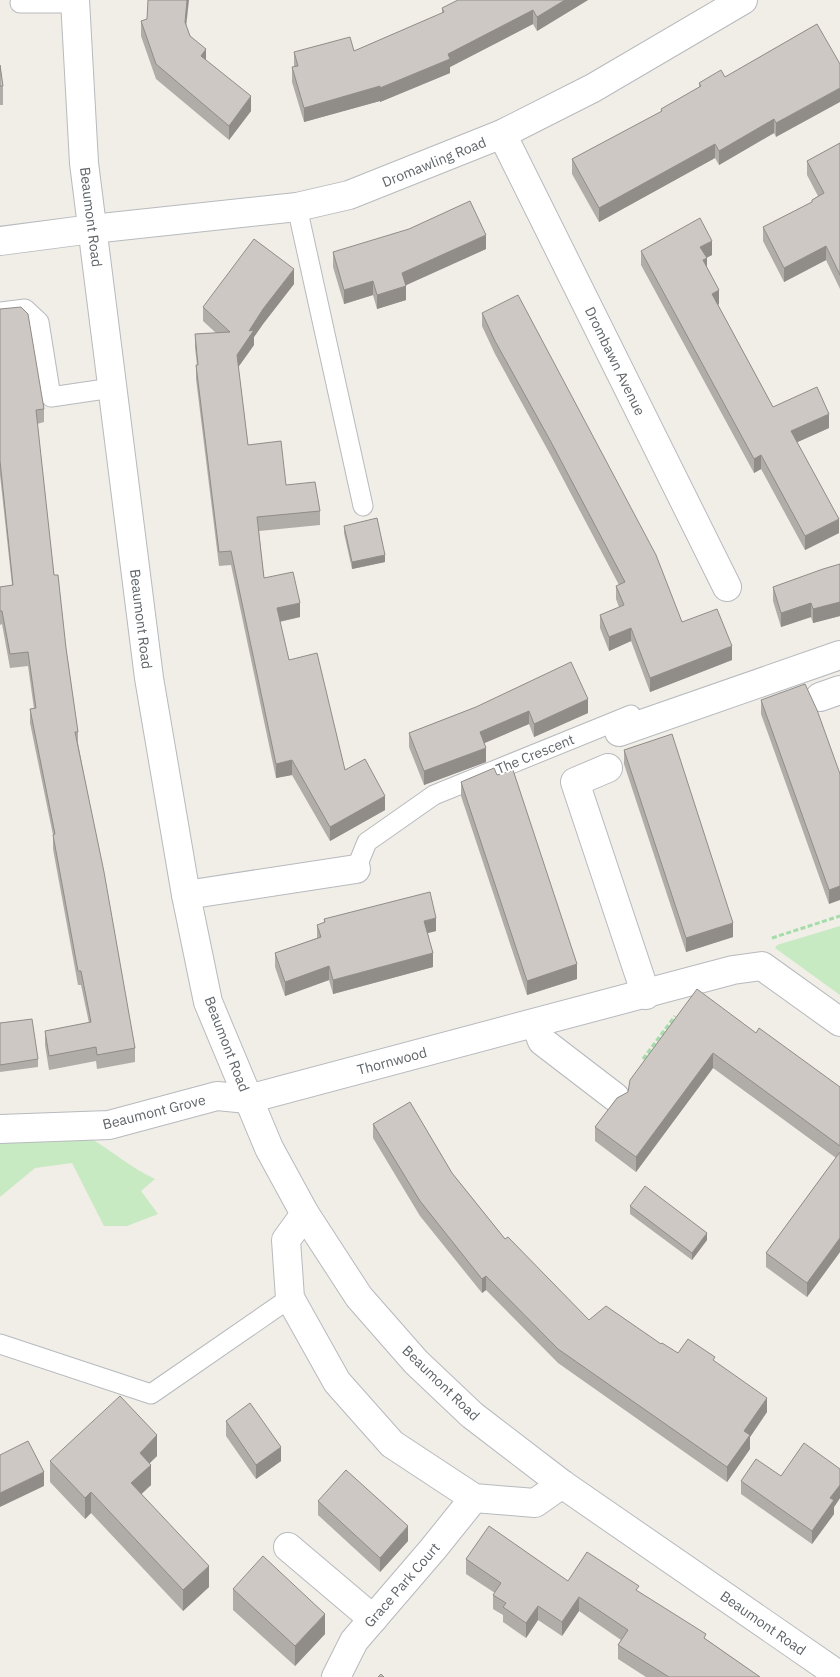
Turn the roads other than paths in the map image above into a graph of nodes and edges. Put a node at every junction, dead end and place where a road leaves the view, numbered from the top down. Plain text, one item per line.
1 (743, 0) edge
2 (75, 1) edge
3 (20, 3) dead end
4 (502, 134) junction
5 (297, 206) junction
6 (92, 229) junction
7 (0, 241) edge
8 (0, 312) edge
9 (112, 388) junction
10 (363, 506) dead end
11 (727, 587) dead end
12 (840, 655) edge
13 (648, 708) dead end
14 (619, 732) dead end
15 (608, 768) dead end
16 (356, 869) joint
17 (186, 895) junction
18 (646, 995) junction
19 (840, 1022) edge
20 (535, 1023) junction
21 (615, 1096) dead end
22 (248, 1099) junction
23 (0, 1129) edge
24 (305, 1214) junction
25 (290, 1298) junction
26 (0, 1344) edge
27 (562, 1484) junction
28 (474, 1498) junction
29 (288, 1547) dead end
30 (372, 1619) junction
31 (840, 1676) edge
32 (336, 1677) edge

1 - 4 street, Dromawling Road
2 - 3 lane
2 - 6 street, Beaumont Road
4 - 5 street, Dromawling Road
4 - 11 street, Drombawn Avenue
5 - 6 street, Dromawling Road
5 - 10 lane
6 - 7 street, Dromawling Road
6 - 9 street, Beaumont Road
8 - 9 lane
9 - 17 street, Beaumont Road
12 - 14 street
13 - 16 lane, The Crescent
15 - 18 street
16 - 17 street, The Crescent
17 - 22 street, Beaumont Road
18 - 19 street, Thornwood
18 - 20 street, Thornwood
20 - 21 street
20 - 22 street, Thornwood
22 - 23 street, Beaumont Grove
22 - 24 street, Beaumont Road
24 - 25 street
24 - 27 street, Beaumont Road
25 - 26 lane
25 - 28 street
27 - 28 street
27 - 31 street, Beaumont Road
28 - 30 street, Grace Park Court
29 - 30 street
30 - 32 street, Grace Park Court

